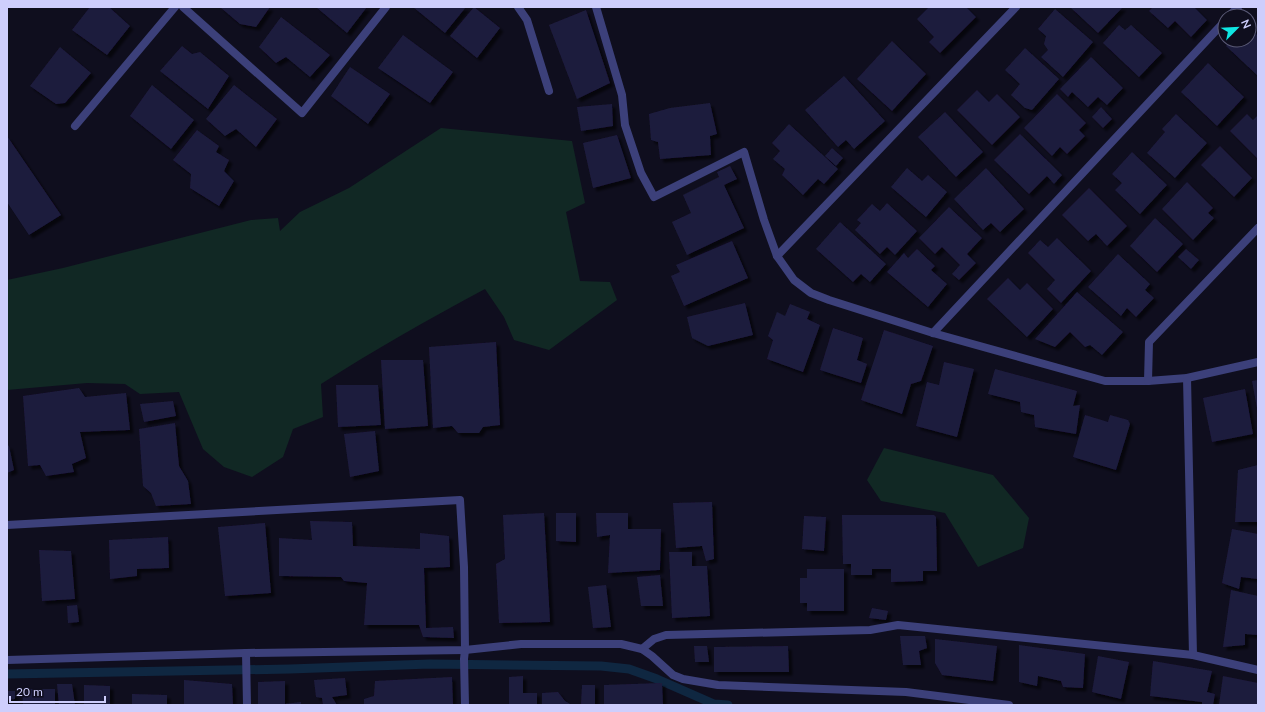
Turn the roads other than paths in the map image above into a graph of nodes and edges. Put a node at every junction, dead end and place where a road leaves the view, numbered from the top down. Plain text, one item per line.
1 (175, 7) edge
2 (183, 7) edge
3 (386, 7) edge
4 (518, 7) edge
5 (596, 7) edge
6 (1016, 7) edge
7 (1217, 30) edge
8 (549, 91) dead end
9 (75, 126) dead end
10 (1258, 228) edge
11 (777, 256) junction
12 (933, 333) junction
13 (1258, 362) edge
14 (1187, 378) junction
15 (1148, 381) junction
16 (7, 526) edge
17 (642, 649) junction
18 (465, 650) junction
19 (246, 653) junction
20 (1193, 655) junction
21 (7, 660) edge
22 (1258, 670) edge
23 (247, 705) edge
24 (465, 705) edge
25 (1009, 705) edge

1 - 9 street
2 - 3 street
4 - 8 street
5 - 11 street
6 - 11 street
7 - 12 street
10 - 15 street
11 - 12 street
12 - 15 street
13 - 14 street
14 - 15 street
14 - 20 street
16 - 18 street
17 - 18 street
17 - 20 street
17 - 25 street
18 - 19 street
18 - 24 street
19 - 21 street
19 - 23 street
20 - 22 street

